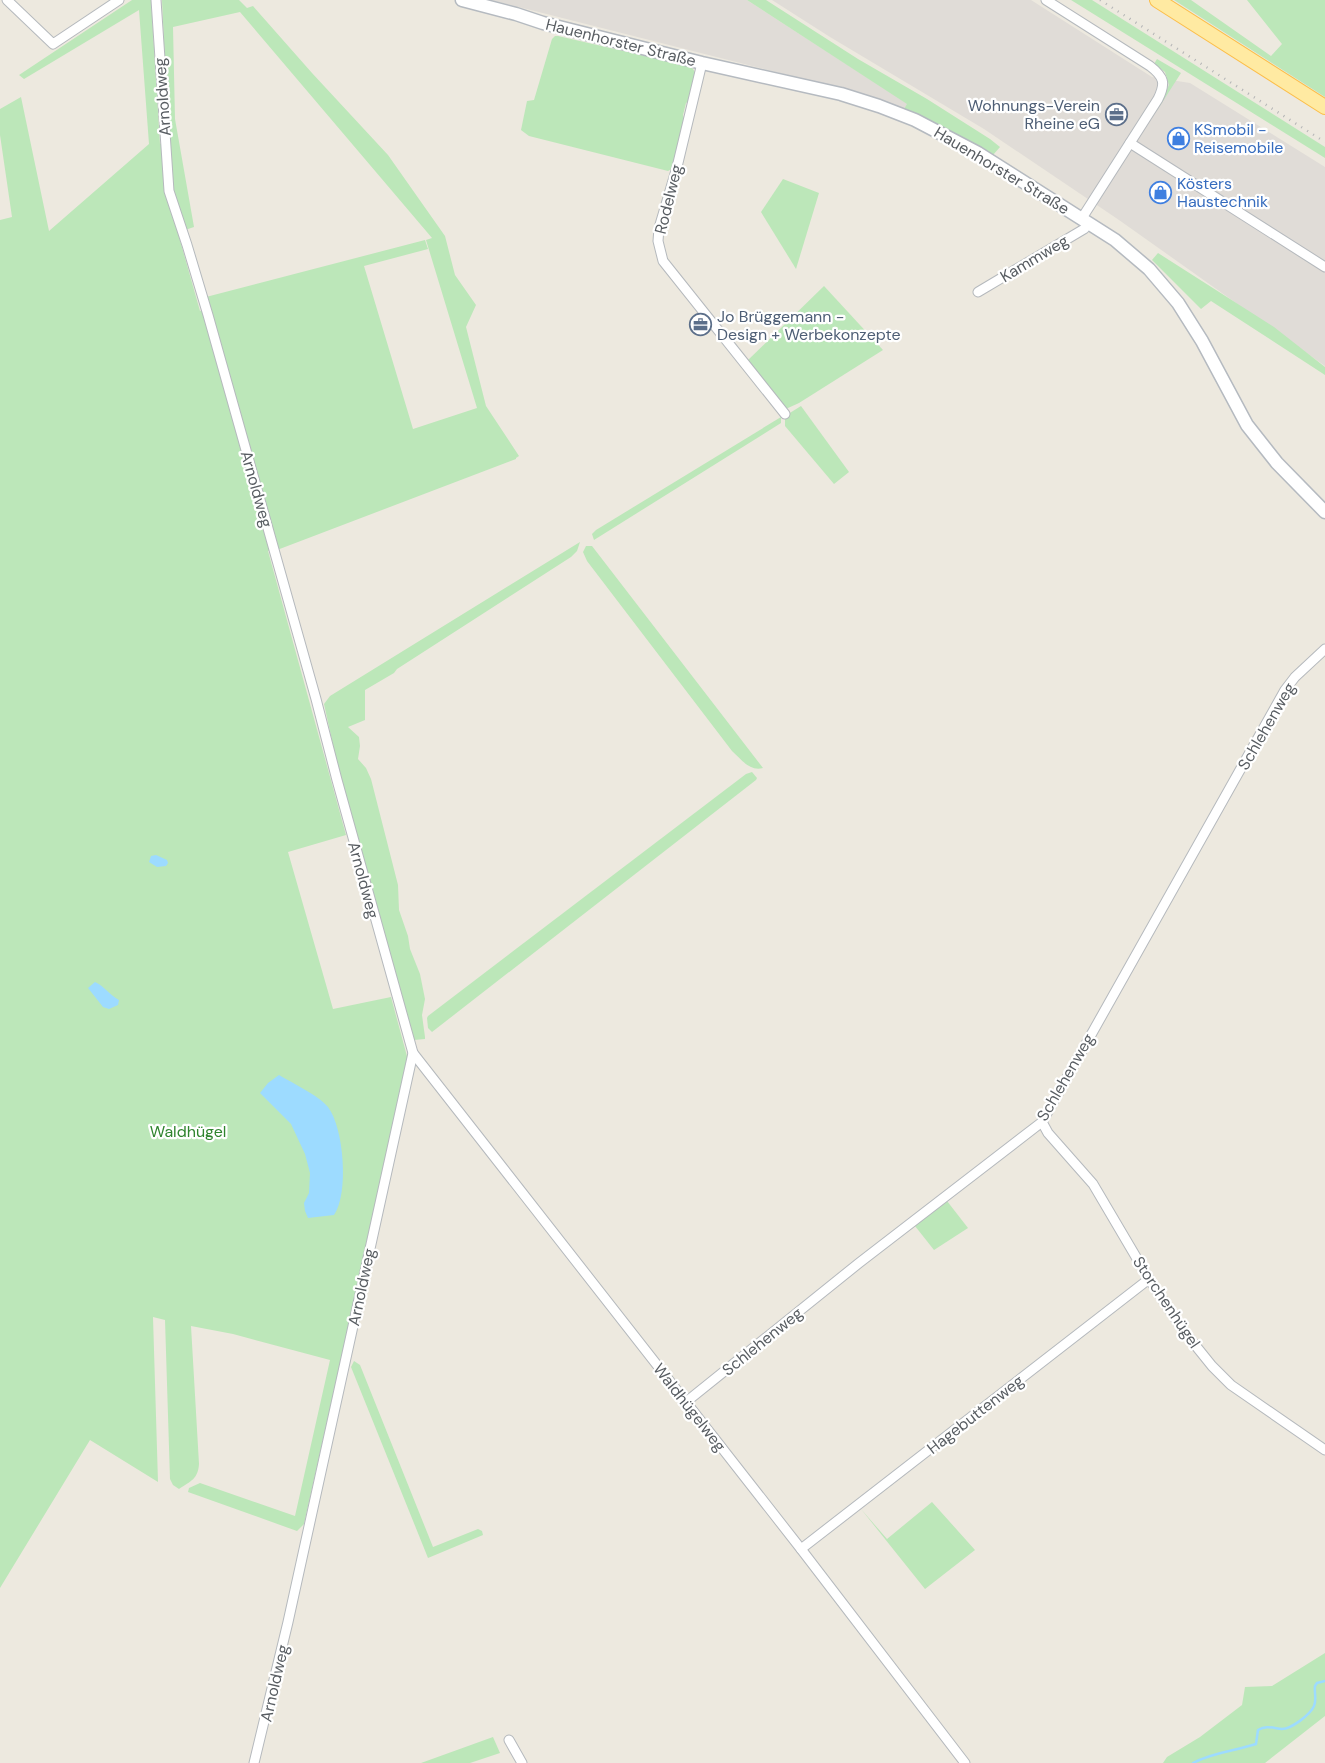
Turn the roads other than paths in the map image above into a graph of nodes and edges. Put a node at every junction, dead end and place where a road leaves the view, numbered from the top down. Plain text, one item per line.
1 (7, 0) edge
2 (119, 0) edge
3 (156, 0) edge
4 (462, 0) edge
5 (1046, 0) edge
6 (1157, 0) edge
7 (702, 62) junction
8 (1325, 107) edge
9 (1130, 143) junction
10 (1085, 220) junction
11 (1325, 267) edge
12 (978, 292) dead end
13 (785, 414) dead end
14 (1325, 512) edge
15 (1325, 649) edge
16 (413, 1053) junction
17 (1042, 1122) junction
18 (1149, 1279) junction
19 (686, 1402) junction
20 (1325, 1450) edge
21 (801, 1549) junction
22 (509, 1740) dead end
23 (254, 1763) edge
24 (522, 1763) edge
25 (965, 1763) edge

1 - 2 street
3 - 16 street, Arnoldweg
4 - 7 street, Hauenhorster Straße
5 - 9 street
6 - 8 main road
7 - 10 street, Hauenhorster Straße
7 - 13 street, Rodelweg
9 - 10 street
9 - 11 street
10 - 12 street, Kammweg
10 - 14 street, Hauenhorster Straße
15 - 17 street, Schlehenweg
16 - 19 street, Waldhügelweg
16 - 23 street, Arnoldweg
17 - 18 street, Storchenhügel
17 - 19 street, Schlehenweg
18 - 20 street, Storchenhügel
18 - 21 street, Hagebuttenweg
19 - 21 street, Waldhügelweg
21 - 25 street, Waldhügelweg
22 - 24 street

